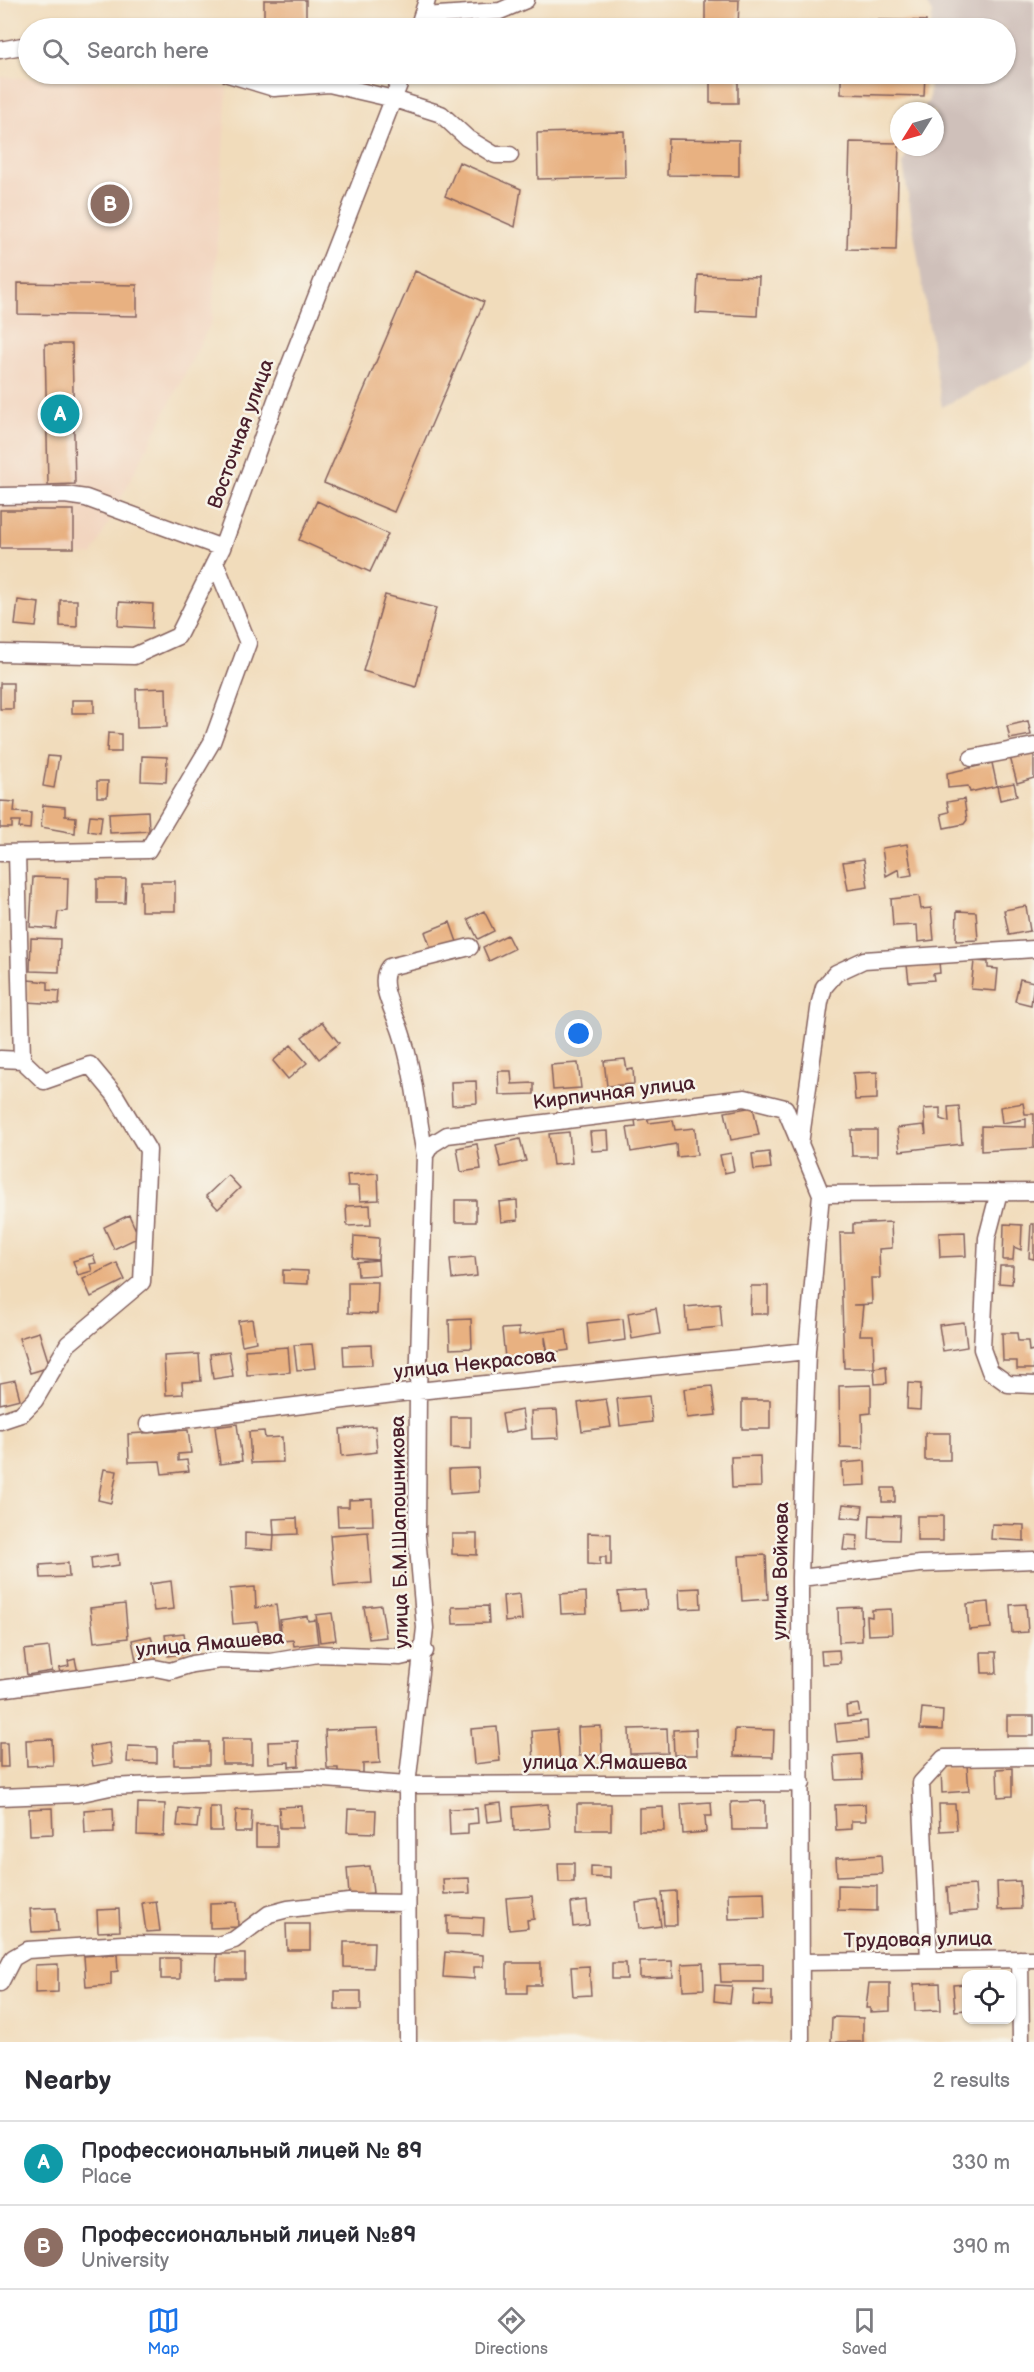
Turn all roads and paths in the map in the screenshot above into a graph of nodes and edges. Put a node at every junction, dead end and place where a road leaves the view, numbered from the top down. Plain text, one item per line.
1 (526, 0) edge
2 (423, 15) edge
3 (18, 47) edge
4 (0, 50) edge
5 (261, 84) edge
6 (329, 84) edge
7 (329, 84) edge
8 (399, 84) edge
9 (394, 99) junction
10 (510, 155) dead end
11 (0, 496) edge
12 (218, 555) junction
13 (0, 654) edge
14 (1034, 746) edge
15 (972, 758) dead end
16 (8, 853) edge
17 (470, 947) dead end
18 (1034, 949) edge
19 (0, 1059) edge
20 (22, 1060) junction
21 (785, 1108) joint
22 (800, 1145) junction
23 (425, 1155) junction
24 (999, 1192) junction
25 (1034, 1192) edge
26 (821, 1194) junction
27 (807, 1351) junction
28 (1034, 1385) edge
29 (418, 1391) junction
30 (0, 1421) edge
31 (148, 1424) dead end
32 (1034, 1560) edge
33 (800, 1578) junction
34 (424, 1651) junction
35 (0, 1689) edge
36 (1034, 1757) edge
37 (802, 1783) junction
38 (407, 1785) junction
39 (0, 1797) edge
40 (407, 1903) junction
41 (1027, 1959) edge
42 (929, 1960) junction
43 (803, 1962) junction
44 (0, 1983) edge
45 (408, 2042) edge
46 (801, 2042) edge
47 (1021, 2042) edge

1 - 2 street
3 - 4 street
5 - 7 street
6 - 9 street
8 - 9 street, Восточная улица
9 - 10 street
9 - 12 street, Восточная улица
11 - 12 street
12 - 13 street, Восточная улица
12 - 16 street
14 - 15 street
16 - 20 street
17 - 23 street, улица Б.М.Шапошникова
18 - 22 street
19 - 20 street
20 - 30 street
21 - 22 street, улица Войкова
21 - 23 street, Кирпичная улица
22 - 26 street, улица Войкова
23 - 29 street, улица Б.М.Шапошникова
24 - 25 street
24 - 26 street
24 - 28 street
26 - 27 street, улица Войкова
27 - 29 street, улица Некрасова
27 - 33 street, улица Войкова
29 - 31 street, улица Некрасова
29 - 34 street, улица Б.М.Шапошникова
32 - 33 street
33 - 37 street, улица Войкова
34 - 35 street, улица Ямашева
34 - 38 street, улица Б.М.Шапошникова
36 - 42 street
37 - 38 street, улица Х.Ямашева
37 - 43 street, улица Войкова
38 - 39 street
38 - 40 street, улица Б.М.Шапошникова
40 - 44 street
40 - 45 street, улица Б.М.Шапошникова
41 - 42 street, Трудовая улица
41 - 47 street
42 - 43 street, Трудовая улица
43 - 46 street, улица Войкова

